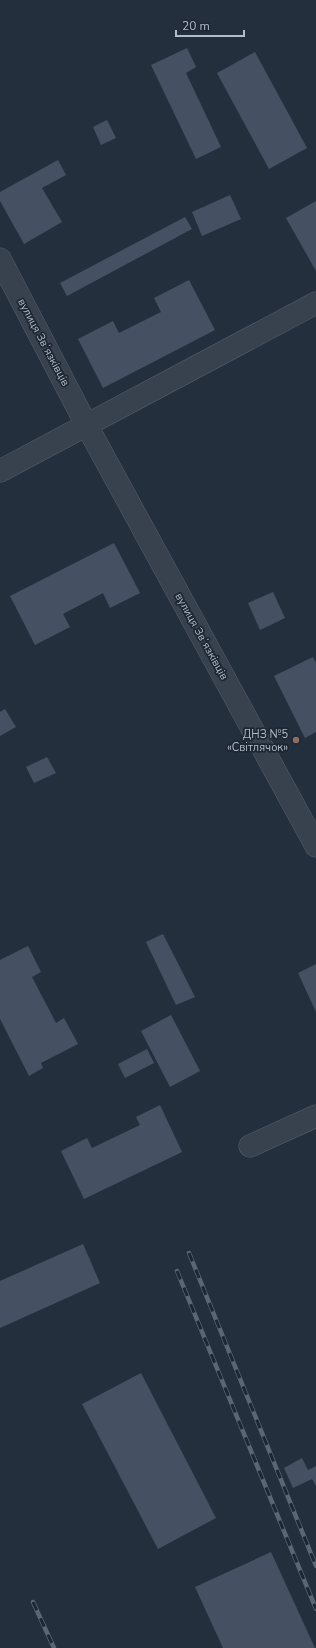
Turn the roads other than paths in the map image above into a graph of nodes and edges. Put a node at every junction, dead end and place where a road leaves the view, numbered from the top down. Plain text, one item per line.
1 (0, 259) edge
2 (316, 303) edge
3 (87, 426) junction
4 (0, 471) edge
5 (316, 846) edge
6 (316, 1116) edge
7 (250, 1146) dead end

1 - 3 street, вулиця Звʼязківців
2 - 3 street
3 - 4 street
3 - 5 street, вулиця Звʼязківців
6 - 7 street

